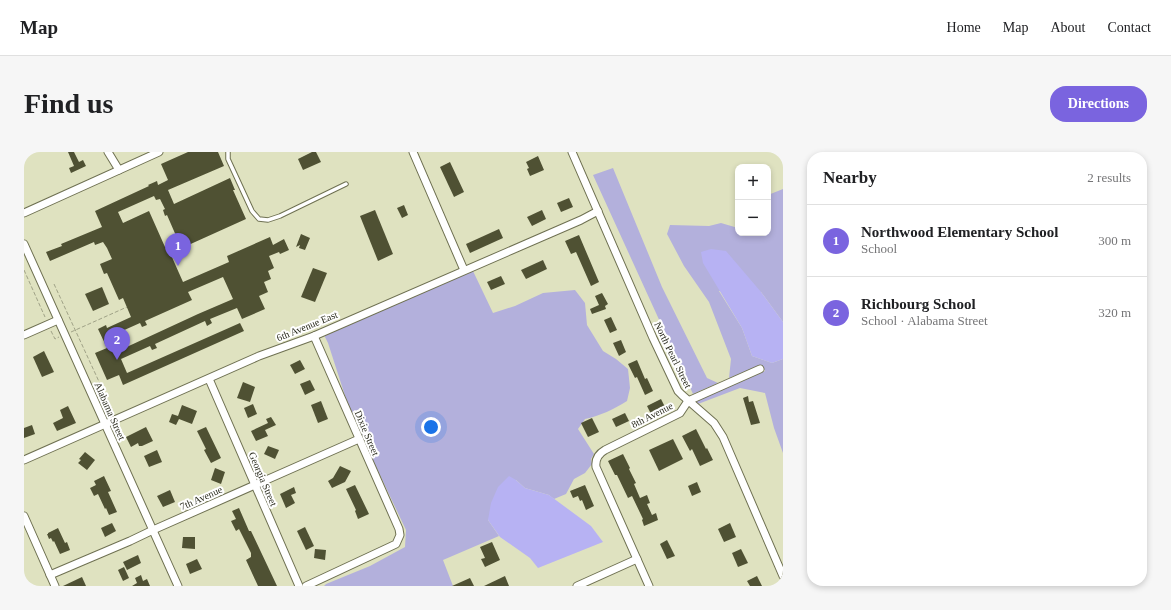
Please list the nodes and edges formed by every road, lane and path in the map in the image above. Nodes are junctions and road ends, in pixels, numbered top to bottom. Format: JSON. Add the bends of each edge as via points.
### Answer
{"nodes":[{"id":1,"x":108,"y":152,"type":"edge"},
{"id":2,"x":159,"y":152,"type":"edge"},
{"id":3,"x":228,"y":152,"type":"edge"},
{"id":4,"x":413,"y":152,"type":"edge"},
{"id":5,"x":572,"y":152,"type":"edge"},
{"id":6,"x":119,"y":170,"type":"junction"},
{"id":7,"x":346,"y":184,"type":"dead end"},
{"id":8,"x":598,"y":211,"type":"junction"},
{"id":9,"x":24,"y":213,"type":"edge"},
{"id":10,"x":24,"y":244,"type":"edge"},
{"id":11,"x":24,"y":270,"type":"edge"},
{"id":12,"x":464,"y":270,"type":"junction"},
{"id":13,"x":54,"y":284,"type":"dead end"},
{"id":14,"x":127,"y":307,"type":"dead end"},
{"id":15,"x":58,"y":320,"type":"junction"},
{"id":16,"x":48,"y":324,"type":"junction"},
{"id":17,"x":75,"y":330,"type":"junction"},
{"id":18,"x":24,"y":335,"type":"edge"},
{"id":19,"x":65,"y":335,"type":"junction"},
{"id":20,"x":314,"y":336,"type":"junction"},
{"id":21,"x":760,"y":370,"type":"dead end"},
{"id":22,"x":209,"y":379,"type":"junction"},
{"id":23,"x":688,"y":401,"type":"junction"},
{"id":24,"x":116,"y":420,"type":"junction"},
{"id":25,"x":105,"y":425,"type":"junction"},
{"id":26,"x":359,"y":439,"type":"junction"},
{"id":27,"x":24,"y":460,"type":"edge"},
{"id":28,"x":255,"y":486,"type":"junction"},
{"id":29,"x":24,"y":516,"type":"edge"},
{"id":30,"x":153,"y":530,"type":"junction"},
{"id":31,"x":637,"y":559,"type":"junction"},
{"id":32,"x":50,"y":575,"type":"junction"},
{"id":33,"x":783,"y":576,"type":"edge"},
{"id":34,"x":55,"y":586,"type":"edge"},
{"id":35,"x":178,"y":586,"type":"edge"},
{"id":36,"x":299,"y":586,"type":"edge"},
{"id":37,"x":306,"y":586,"type":"edge"},
{"id":38,"x":577,"y":586,"type":"edge"},
{"id":39,"x":649,"y":586,"type":"edge"}],
"edges":[{"from":1,"to":6,"type":"street"},
{"from":2,"to":6,"type":"street"},
{"from":3,"to":7,"type":"lane","via":[[228,158],[252,211],[259,219],[268,220],[280,216]]},
{"from":4,"to":12,"type":"street"},
{"from":5,"to":8,"type":"street","name":"North Pearl Street"},
{"from":6,"to":9,"type":"street"},
{"from":8,"to":12,"type":"street","name":"6th Avenue East"},
{"from":8,"to":23,"type":"street","name":"North Pearl Street","via":[[671,377],[678,391]]},
{"from":10,"to":15,"type":"street","name":"Alabama Street"},
{"from":11,"to":16,"type":"path"},
{"from":12,"to":20,"type":"street","name":"6th Avenue East"},
{"from":13,"to":17,"type":"path"},
{"from":14,"to":17,"type":"path"},
{"from":15,"to":16,"type":"street"},
{"from":15,"to":19,"type":"street","name":"Alabama Street"},
{"from":16,"to":18,"type":"street"},
{"from":16,"to":19,"type":"path","via":[[55,339]]},
{"from":17,"to":19,"type":"path"},
{"from":17,"to":24,"type":"path"},
{"from":19,"to":25,"type":"street","name":"Alabama Street"},
{"from":20,"to":22,"type":"street","name":"6th Avenue East","via":[[276,349]]},
{"from":20,"to":26,"type":"street","name":"Dixie Street"},
{"from":21,"to":23,"type":"street","name":"8th Avenue"},
{"from":22,"to":24,"type":"street","name":"6th Avenue East"},
{"from":22,"to":28,"type":"street","name":"Georgia Street"},
{"from":23,"to":31,"type":"street","name":"8th Avenue","via":[[680,413],[600,452],[595,462]]},
{"from":23,"to":33,"type":"street","name":"North Pearl Street","via":[[714,423],[723,437]]},
{"from":24,"to":25,"type":"street","name":"6th Avenue East"},
{"from":25,"to":27,"type":"street","name":"6th Avenue East"},
{"from":25,"to":30,"type":"street","name":"Alabama Street"},
{"from":26,"to":28,"type":"street","name":"7th Avenue"},
{"from":26,"to":37,"type":"street","name":"Dixie Street","via":[[400,535],[396,544],[385,550]]},
{"from":28,"to":30,"type":"street","name":"7th Avenue"},
{"from":28,"to":36,"type":"street","name":"Georgia Street"},
{"from":29,"to":32,"type":"street"},
{"from":30,"to":32,"type":"street","name":"7th Avenue"},
{"from":30,"to":35,"type":"street","name":"Alabama Street"},
{"from":31,"to":38,"type":"street"},
{"from":31,"to":39,"type":"street"},
{"from":32,"to":34,"type":"street"}]}
